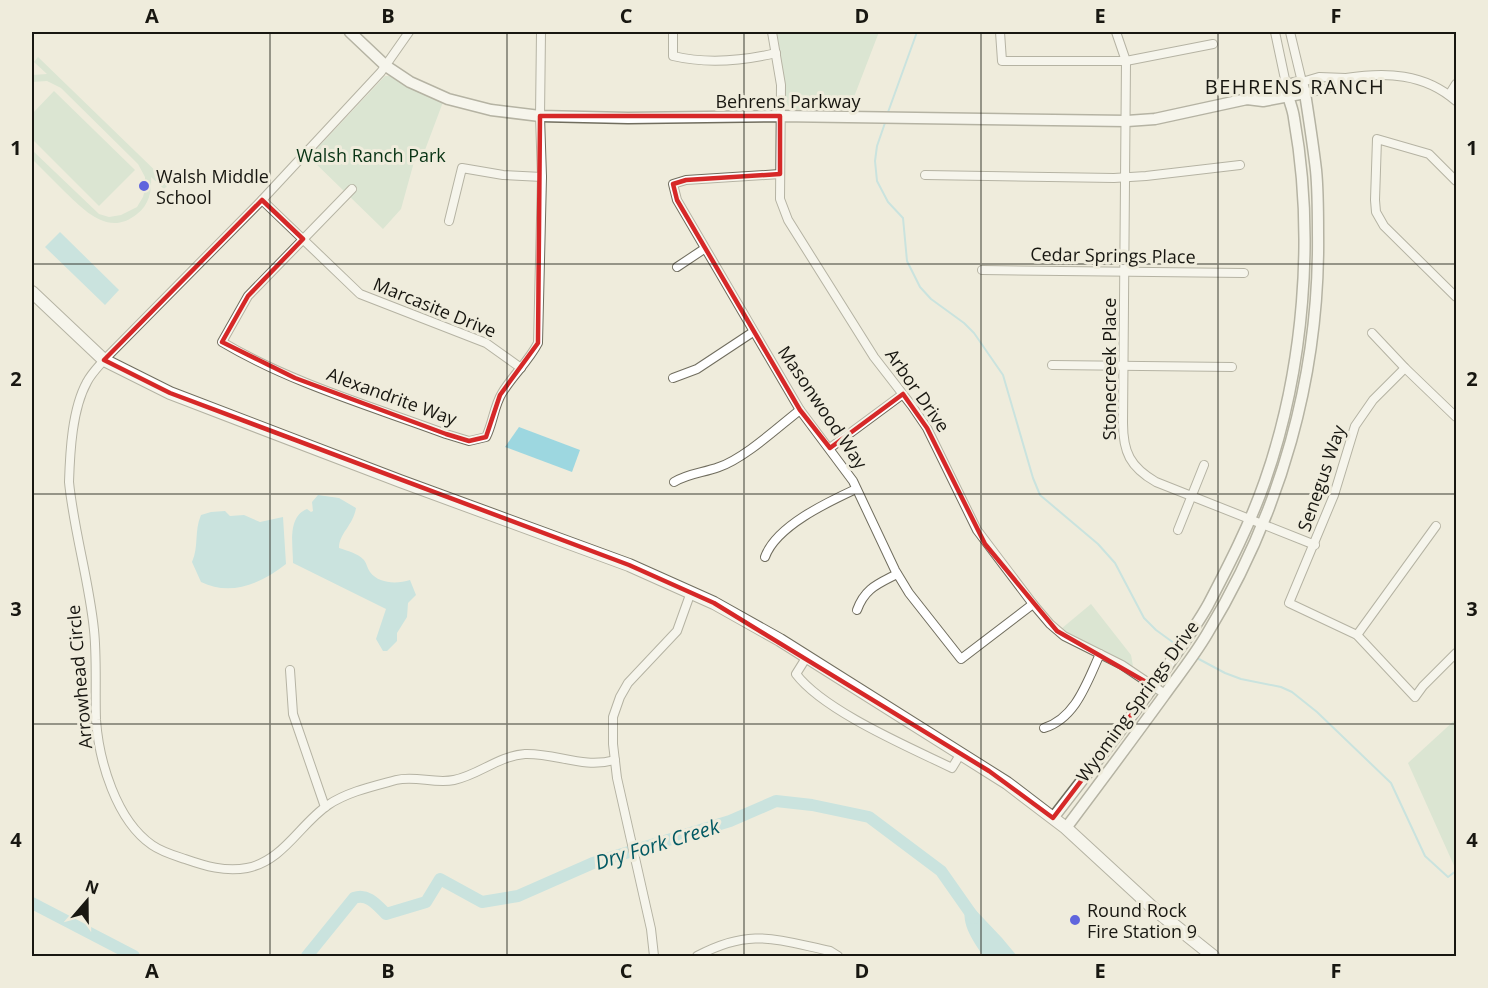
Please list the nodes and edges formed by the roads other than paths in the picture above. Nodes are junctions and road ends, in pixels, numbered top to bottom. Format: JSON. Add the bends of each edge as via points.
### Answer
{"nodes":[{"id":1,"x":350,"y":32,"type":"edge"},
{"id":2,"x":409,"y":32,"type":"edge"},
{"id":3,"x":541,"y":32,"type":"edge"},
{"id":4,"x":673,"y":32,"type":"edge"},
{"id":5,"x":772,"y":32,"type":"edge"},
{"id":6,"x":1000,"y":32,"type":"edge"},
{"id":7,"x":1116,"y":32,"type":"edge"},
{"id":8,"x":1275,"y":32,"type":"edge"},
{"id":9,"x":1290,"y":32,"type":"edge"},
{"id":10,"x":1213,"y":44,"type":"dead end"},
{"id":11,"x":776,"y":53,"type":"junction"},
{"id":12,"x":1126,"y":61,"type":"junction"},
{"id":13,"x":386,"y":66,"type":"junction"},
{"id":14,"x":1346,"y":78,"type":"junction"},
{"id":15,"x":1302,"y":82,"type":"junction"},
{"id":16,"x":1286,"y":84,"type":"junction"},
{"id":17,"x":1456,"y":84,"type":"edge"},
{"id":18,"x":1305,"y":93,"type":"junction"},
{"id":19,"x":1288,"y":97,"type":"junction"},
{"id":20,"x":1453,"y":98,"type":"edge"},
{"id":21,"x":1247,"y":99,"type":"junction"},
{"id":22,"x":540,"y":116,"type":"junction"},
{"id":23,"x":780,"y":116,"type":"junction"},
{"id":24,"x":1127,"y":121,"type":"junction"},
{"id":25,"x":1240,"y":165,"type":"dead end"},
{"id":26,"x":780,"y":174,"type":"junction"},
{"id":27,"x":925,"y":175,"type":"dead end"},
{"id":28,"x":542,"y":177,"type":"junction"},
{"id":29,"x":1126,"y":177,"type":"junction"},
{"id":30,"x":1456,"y":181,"type":"edge"},
{"id":31,"x":352,"y":189,"type":"dead end"},
{"id":32,"x":262,"y":200,"type":"junction"},
{"id":33,"x":449,"y":221,"type":"dead end"},
{"id":34,"x":303,"y":239,"type":"junction"},
{"id":35,"x":704,"y":249,"type":"junction"},
{"id":36,"x":677,"y":267,"type":"dead end"},
{"id":37,"x":982,"y":270,"type":"dead end"},
{"id":38,"x":1125,"y":272,"type":"junction"},
{"id":39,"x":1244,"y":273,"type":"dead end"},
{"id":40,"x":32,"y":291,"type":"edge"},
{"id":41,"x":1456,"y":297,"type":"edge"},
{"id":42,"x":753,"y":332,"type":"junction"},
{"id":43,"x":1372,"y":333,"type":"dead end"},
{"id":44,"x":104,"y":360,"type":"junction"},
{"id":45,"x":1052,"y":365,"type":"dead end"},
{"id":46,"x":1124,"y":366,"type":"junction"},
{"id":47,"x":1232,"y":367,"type":"dead end"},
{"id":48,"x":521,"y":368,"type":"junction"},
{"id":49,"x":1405,"y":368,"type":"junction"},
{"id":50,"x":673,"y":378,"type":"dead end"},
{"id":51,"x":903,"y":394,"type":"junction"},
{"id":52,"x":800,"y":410,"type":"junction"},
{"id":53,"x":1456,"y":417,"type":"edge"},
{"id":54,"x":830,"y":448,"type":"junction"},
{"id":55,"x":1204,"y":465,"type":"dead end"},
{"id":56,"x":674,"y":482,"type":"dead end"},
{"id":57,"x":856,"y":489,"type":"junction"},
{"id":58,"x":1192,"y":496,"type":"junction"},
{"id":59,"x":1250,"y":520,"type":"junction"},
{"id":60,"x":1262,"y":526,"type":"junction"},
{"id":61,"x":1436,"y":526,"type":"dead end"},
{"id":62,"x":1178,"y":530,"type":"dead end"},
{"id":63,"x":1315,"y":545,"type":"junction"},
{"id":64,"x":765,"y":557,"type":"dead end"},
{"id":65,"x":897,"y":574,"type":"junction"},
{"id":66,"x":691,"y":592,"type":"junction"},
{"id":67,"x":1033,"y":604,"type":"junction"},
{"id":68,"x":857,"y":610,"type":"dead end"},
{"id":69,"x":1357,"y":635,"type":"junction"},
{"id":70,"x":1456,"y":653,"type":"edge"},
{"id":71,"x":1100,"y":654,"type":"junction"},
{"id":72,"x":806,"y":658,"type":"junction"},
{"id":73,"x":290,"y":669,"type":"dead end"},
{"id":74,"x":1153,"y":686,"type":"junction"},
{"id":75,"x":1165,"y":694,"type":"junction"},
{"id":76,"x":1044,"y":728,"type":"dead end"},
{"id":77,"x":961,"y":753,"type":"junction"},
{"id":78,"x":615,"y":760,"type":"junction"},
{"id":79,"x":325,"y":807,"type":"junction"},
{"id":80,"x":1053,"y":818,"type":"junction"},
{"id":81,"x":1066,"y":828,"type":"junction"},
{"id":82,"x":654,"y":957,"type":"edge"},
{"id":83,"x":697,"y":957,"type":"edge"},
{"id":84,"x":838,"y":957,"type":"edge"},
{"id":85,"x":1213,"y":957,"type":"edge"}],
"edges":[{"from":1,"to":13,"type":"street","name":"Behrens Parkway"},
{"from":2,"to":13,"type":"street","name":"Arrowhead Circle"},
{"from":3,"to":22,"type":"street","name":"Alexandrite Way"},
{"from":4,"to":11,"type":"street","via":[[673,56],[694,61],[746,60]]},
{"from":5,"to":11,"type":"street","name":"Arbor Drive"},
{"from":6,"to":12,"type":"street","via":[[1002,61]]},
{"from":7,"to":12,"type":"street","name":"Stonecreek Place"},
{"from":8,"to":16,"type":"street","name":"Wyoming Springs Drive"},
{"from":9,"to":15,"type":"street","name":"Wyoming Springs Drive"},
{"from":10,"to":12,"type":"street"},
{"from":11,"to":23,"type":"street","name":"Arbor Drive"},
{"from":12,"to":24,"type":"street","name":"Stonecreek Place"},
{"from":13,"to":22,"type":"street","name":"Behrens Parkway","via":[[448,99],[491,110]]},
{"from":13,"to":32,"type":"street","name":"Arrowhead Circle"},
{"from":14,"to":15,"type":"street","name":"Behrens Parkway","via":[[1319,77]]},
{"from":14,"to":18,"type":"street","name":"Behrens Parkway","via":[[1327,89]]},
{"from":14,"to":20,"type":"street","name":"Behrens Parkway","via":[[1401,75],[1417,78]]},
{"from":15,"to":16,"type":"street","name":"Behrens Parkway"},
{"from":15,"to":18,"type":"street","name":"Wyoming Springs Drive"},
{"from":16,"to":19,"type":"street","name":"Wyoming Springs Drive"},
{"from":16,"to":21,"type":"street","name":"Behrens Parkway"},
{"from":17,"to":20,"type":"street"},
{"from":18,"to":19,"type":"street","name":"Behrens Parkway"},
{"from":18,"to":60,"type":"street","name":"Wyoming Springs Drive","via":[[1316,172],[1315,312],[1290,450]]},
{"from":19,"to":21,"type":"street","name":"Behrens Parkway"},
{"from":19,"to":59,"type":"street","name":"Wyoming Springs Drive","via":[[1300,159],[1304,271],[1290,388],[1265,481]]},
{"from":21,"to":24,"type":"street","name":"Behrens Parkway","via":[[1155,119]]},
{"from":22,"to":23,"type":"street","name":"Behrens Parkway"},
{"from":22,"to":28,"type":"street","name":"Alexandrite Way"},
{"from":23,"to":24,"type":"street","name":"Behrens Parkway"},
{"from":23,"to":26,"type":"street","name":"Arbor Drive"},
{"from":24,"to":29,"type":"street","name":"Stonecreek Place"},
{"from":25,"to":29,"type":"street"},
{"from":26,"to":35,"type":"street","name":"Masonwood Way","via":[[673,184],[677,200]]},
{"from":26,"to":51,"type":"street","name":"Arbor Drive","via":[[780,199],[788,220],[874,357]]},
{"from":27,"to":29,"type":"street"},
{"from":28,"to":33,"type":"street","via":[[462,168]]},
{"from":28,"to":48,"type":"street","name":"Alexandrite Way","via":[[538,343]]},
{"from":29,"to":38,"type":"street","name":"Stonecreek Place"},
{"from":30,"to":41,"type":"street","via":[[1429,154],[1377,139],[1376,212],[1384,226]]},
{"from":31,"to":34,"type":"street","name":"Alexandrite Way"},
{"from":32,"to":34,"type":"street","name":"Marcasite Drive"},
{"from":32,"to":44,"type":"street","name":"Arrowhead Circle"},
{"from":34,"to":48,"type":"street","name":"Marcasite Drive","via":[[360,294],[486,343]]},
{"from":34,"to":48,"type":"street","name":"Alexandrite Way","via":[[248,296],[222,342],[295,378],[469,441],[486,437],[500,396]]},
{"from":35,"to":36,"type":"street"},
{"from":35,"to":42,"type":"street","name":"Masonwood Way"},
{"from":37,"to":38,"type":"street","name":"Cedar Springs Place"},
{"from":38,"to":39,"type":"street","name":"Cedar Springs Place"},
{"from":38,"to":46,"type":"street","name":"Stonecreek Place"},
{"from":40,"to":44,"type":"main road"},
{"from":42,"to":50,"type":"street","via":[[697,369]]},
{"from":42,"to":52,"type":"street","name":"Masonwood Way"},
{"from":43,"to":49,"type":"street"},
{"from":44,"to":66,"type":"main road","via":[[181,397],[629,565]]},
{"from":44,"to":79,"type":"street","name":"Arrowhead Circle","via":[[88,380],[78,407],[69,482],[94,632],[98,738],[118,804],[142,836],[160,850],[206,866],[228,869],[248,868],[267,860]]},
{"from":45,"to":46,"type":"street"},
{"from":46,"to":47,"type":"street"},
{"from":46,"to":58,"type":"street","name":"Stonecreek Place","via":[[1123,438],[1127,454],[1144,475]]},
{"from":49,"to":53,"type":"street"},
{"from":49,"to":63,"type":"street","name":"Senegus Way","via":[[1355,426]]},
{"from":51,"to":54,"type":"street"},
{"from":51,"to":67,"type":"street","name":"Arbor Drive","via":[[937,447],[977,530]]},
{"from":52,"to":54,"type":"street","name":"Masonwood Way"},
{"from":52,"to":56,"type":"street","via":[[733,460]]},
{"from":54,"to":57,"type":"street","name":"Masonwood Way"},
{"from":55,"to":58,"type":"street"},
{"from":57,"to":64,"type":"street","via":[[823,504],[782,533]]},
{"from":57,"to":65,"type":"street","name":"Masonwood Way"},
{"from":58,"to":59,"type":"street","name":"Stonecreek Place"},
{"from":58,"to":62,"type":"street"},
{"from":59,"to":60,"type":"street","name":"Stonecreek Place"},
{"from":59,"to":74,"type":"street","name":"Wyoming Springs Drive","via":[[1207,606]]},
{"from":60,"to":63,"type":"street","name":"Stonecreek Place"},
{"from":60,"to":75,"type":"street","name":"Wyoming Springs Drive","via":[[1207,634]]},
{"from":61,"to":69,"type":"street"},
{"from":63,"to":69,"type":"street","name":"Senegus Way","via":[[1289,603]]},
{"from":65,"to":67,"type":"street","name":"Masonwood Way","via":[[961,659]]},
{"from":65,"to":68,"type":"street","via":[[864,594]]},
{"from":66,"to":72,"type":"main road"},
{"from":66,"to":78,"type":"street","via":[[677,631],[634,675],[620,697],[613,717]]},
{"from":67,"to":71,"type":"street","name":"Arbor Drive","via":[[1057,631]]},
{"from":69,"to":70,"type":"street","via":[[1415,697]]},
{"from":71,"to":74,"type":"street","name":"Arbor Drive"},
{"from":71,"to":76,"type":"street","via":[[1075,704],[1056,724]]},
{"from":72,"to":77,"type":"main road"},
{"from":72,"to":77,"type":"street","via":[[796,674],[802,683],[836,707],[952,768]]},
{"from":73,"to":79,"type":"street","via":[[293,714]]},
{"from":74,"to":75,"type":"street","name":"Arbor Drive"},
{"from":74,"to":80,"type":"street","name":"Wyoming Springs Drive"},
{"from":75,"to":81,"type":"street","name":"Wyoming Springs Drive"},
{"from":77,"to":80,"type":"main road"},
{"from":78,"to":79,"type":"street","name":"Arrowhead Circle","via":[[588,764],[523,754],[457,780],[396,780],[350,794]]},
{"from":78,"to":82,"type":"street"},
{"from":80,"to":81,"type":"main road"},
{"from":81,"to":85,"type":"main road"},
{"from":83,"to":84,"type":"street","via":[[726,943],[760,937],[830,951]]}]}
